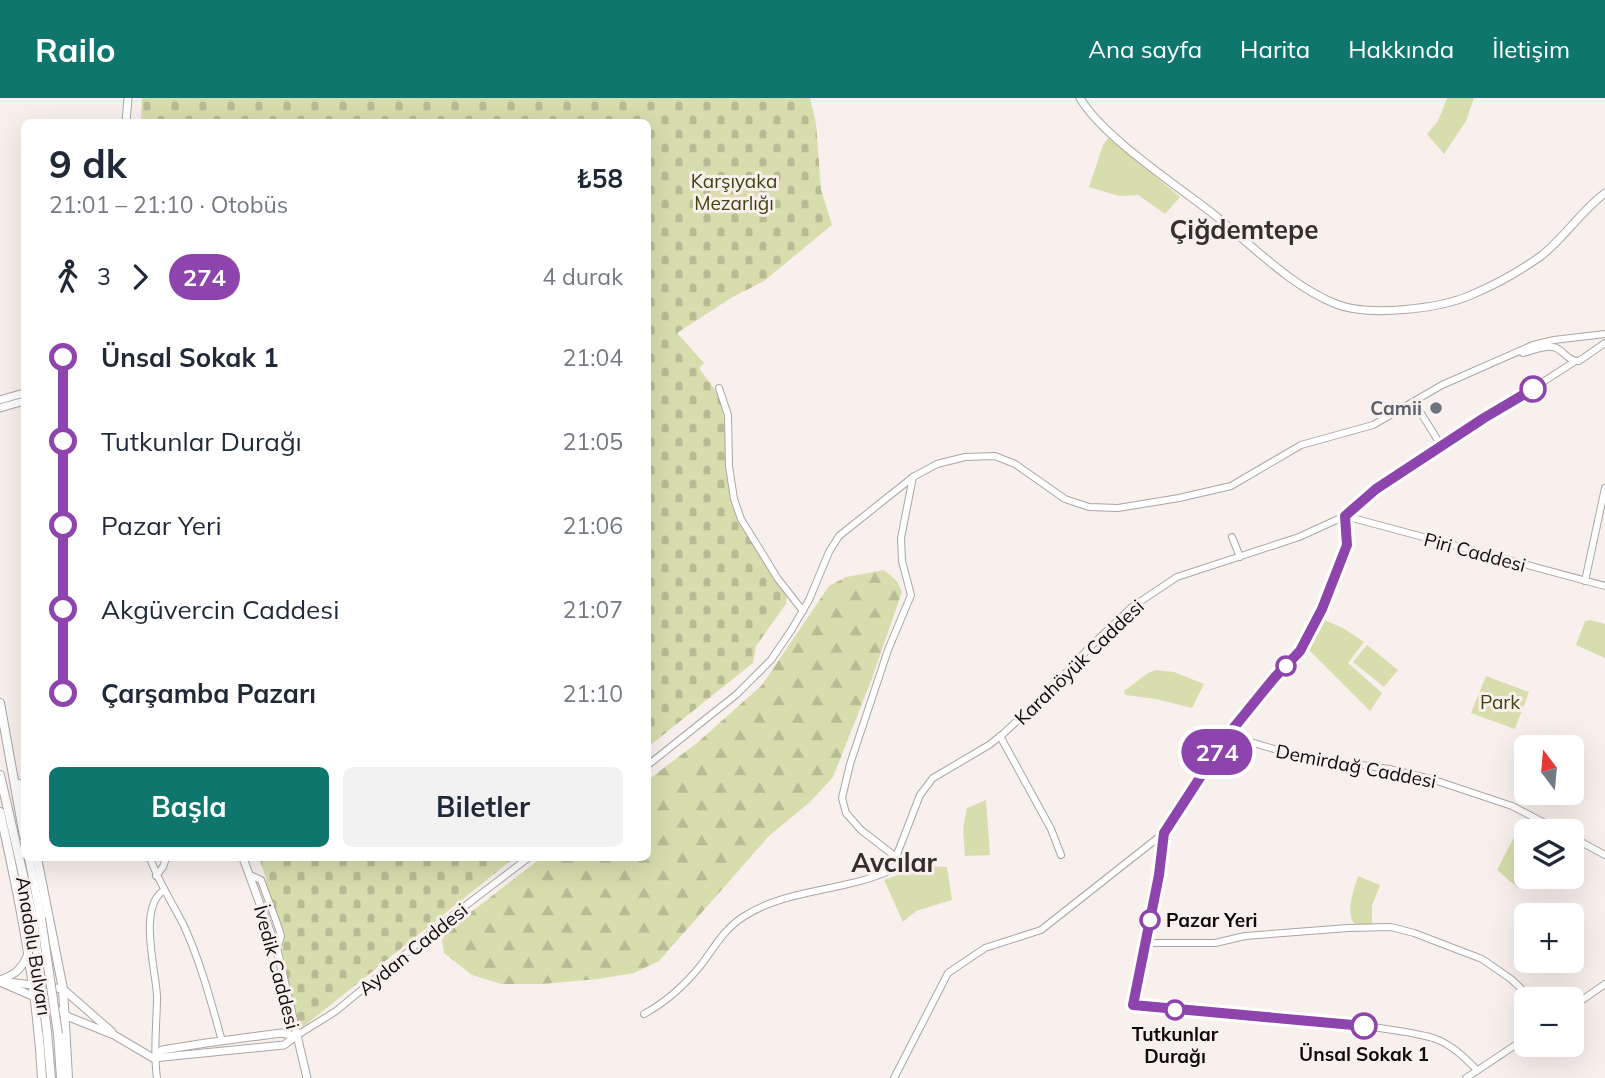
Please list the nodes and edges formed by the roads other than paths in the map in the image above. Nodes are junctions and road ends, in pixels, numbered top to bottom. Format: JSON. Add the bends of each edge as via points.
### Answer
{"nodes":[{"id":1,"x":128,"y":98,"type":"edge"},
{"id":2,"x":1080,"y":98,"type":"edge"},
{"id":3,"x":126,"y":119,"type":"edge"},
{"id":4,"x":1605,"y":192,"type":"edge"},
{"id":5,"x":1605,"y":334,"type":"edge"},
{"id":6,"x":1575,"y":338,"type":"junction"},
{"id":7,"x":1605,"y":343,"type":"edge"},
{"id":8,"x":1587,"y":348,"type":"junction"},
{"id":9,"x":1565,"y":355,"type":"junction"},
{"id":10,"x":1501,"y":359,"type":"junction"},
{"id":11,"x":1574,"y":362,"type":"junction"},
{"id":12,"x":719,"y":388,"type":"dead end"},
{"id":13,"x":21,"y":398,"type":"edge"},
{"id":14,"x":21,"y":399,"type":"edge"},
{"id":15,"x":0,"y":400,"type":"edge"},
{"id":16,"x":1414,"y":402,"type":"junction"},
{"id":17,"x":0,"y":408,"type":"edge"},
{"id":18,"x":1442,"y":447,"type":"junction"},
{"id":19,"x":912,"y":477,"type":"junction"},
{"id":20,"x":1605,"y":488,"type":"edge"},
{"id":21,"x":1345,"y":516,"type":"junction"},
{"id":22,"x":1232,"y":537,"type":"dead end"},
{"id":23,"x":1240,"y":557,"type":"junction"},
{"id":24,"x":1585,"y":581,"type":"junction"},
{"id":25,"x":1605,"y":586,"type":"edge"},
{"id":26,"x":803,"y":611,"type":"junction"},
{"id":27,"x":0,"y":703,"type":"edge"},
{"id":28,"x":1000,"y":736,"type":"junction"},
{"id":29,"x":1227,"y":736,"type":"junction"},
{"id":30,"x":9,"y":755,"type":"junction"},
{"id":31,"x":651,"y":763,"type":"edge"},
{"id":32,"x":0,"y":775,"type":"edge"},
{"id":33,"x":21,"y":795,"type":"edge"},
{"id":34,"x":0,"y":812,"type":"edge"},
{"id":35,"x":1536,"y":819,"type":"edge"},
{"id":36,"x":21,"y":820,"type":"edge"},
{"id":37,"x":1164,"y":833,"type":"junction"},
{"id":38,"x":1584,"y":844,"type":"edge"},
{"id":39,"x":1061,"y":855,"type":"dead end"},
{"id":40,"x":1605,"y":855,"type":"edge"},
{"id":41,"x":21,"y":856,"type":"edge"},
{"id":42,"x":896,"y":857,"type":"junction"},
{"id":43,"x":22,"y":861,"type":"edge"},
{"id":44,"x":29,"y":861,"type":"edge"},
{"id":45,"x":38,"y":861,"type":"edge"},
{"id":46,"x":151,"y":861,"type":"edge"},
{"id":47,"x":165,"y":861,"type":"edge"},
{"id":48,"x":244,"y":861,"type":"edge"},
{"id":49,"x":524,"y":861,"type":"edge"},
{"id":50,"x":156,"y":876,"type":"junction"},
{"id":51,"x":163,"y":891,"type":"junction"},
{"id":52,"x":37,"y":918,"type":"junction"},
{"id":53,"x":1147,"y":943,"type":"junction"},
{"id":54,"x":28,"y":954,"type":"junction"},
{"id":55,"x":0,"y":981,"type":"edge"},
{"id":56,"x":33,"y":984,"type":"junction"},
{"id":57,"x":1605,"y":984,"type":"edge"},
{"id":58,"x":1519,"y":987,"type":"edge"},
{"id":59,"x":63,"y":989,"type":"junction"},
{"id":60,"x":36,"y":998,"type":"junction"},
{"id":61,"x":1584,"y":999,"type":"edge"},
{"id":62,"x":64,"y":1013,"type":"junction"},
{"id":63,"x":644,"y":1014,"type":"dead end"},
{"id":64,"x":114,"y":1035,"type":"junction"},
{"id":65,"x":296,"y":1036,"type":"junction"},
{"id":66,"x":222,"y":1041,"type":"junction"},
{"id":67,"x":1514,"y":1045,"type":"edge"},
{"id":68,"x":224,"y":1050,"type":"junction"},
{"id":69,"x":153,"y":1058,"type":"junction"},
{"id":70,"x":1476,"y":1069,"type":"junction"},
{"id":71,"x":42,"y":1078,"type":"edge"},
{"id":72,"x":51,"y":1078,"type":"edge"},
{"id":73,"x":61,"y":1078,"type":"edge"},
{"id":74,"x":68,"y":1078,"type":"edge"},
{"id":75,"x":157,"y":1078,"type":"edge"},
{"id":76,"x":307,"y":1078,"type":"edge"},
{"id":77,"x":894,"y":1078,"type":"edge"},
{"id":78,"x":1466,"y":1078,"type":"edge"}],
"edges":[{"from":1,"to":3,"type":"main road"},
{"from":2,"to":4,"type":"main road","via":[[1104,127],[1273,264],[1317,295],[1352,308],[1409,308],[1469,296],[1538,257]]},
{"from":5,"to":6,"type":"street"},
{"from":6,"to":8,"type":"street"},
{"from":6,"to":9,"type":"street","via":[[1566,343]]},
{"from":6,"to":10,"type":"street","via":[[1543,342]]},
{"from":7,"to":8,"type":"street"},
{"from":8,"to":11,"type":"street","via":[[1582,360]]},
{"from":9,"to":10,"type":"street","via":[[1547,347]]},
{"from":9,"to":11,"type":"street"},
{"from":10,"to":16,"type":"street"},
{"from":11,"to":18,"type":"street","name":"Karahöyük Caddesi"},
{"from":12,"to":26,"type":"street","via":[[728,415],[729,466],[741,519]]},
{"from":13,"to":15,"type":"main road"},
{"from":14,"to":17,"type":"main road"},
{"from":16,"to":18,"type":"street"},
{"from":16,"to":19,"type":"street","via":[[1373,425],[1301,445],[1231,486],[1118,508],[1072,503],[1015,464],[995,456],[943,461]]},
{"from":18,"to":21,"type":"street","name":"Karahöyük Caddesi","via":[[1376,489]]},
{"from":19,"to":26,"type":"street","via":[[839,536]]},
{"from":19,"to":42,"type":"street","via":[[901,538],[911,595],[888,650],[842,798],[846,813],[861,830]]},
{"from":20,"to":24,"type":"street"},
{"from":21,"to":23,"type":"street","name":"Karahöyük Caddesi"},
{"from":21,"to":24,"type":"street","name":"Piri Caddesi"},
{"from":21,"to":29,"type":"street","via":[[1347,545],[1300,651]]},
{"from":22,"to":23,"type":"street"},
{"from":23,"to":28,"type":"street","name":"Karahöyük Caddesi","via":[[1177,577],[1132,607]]},
{"from":24,"to":25,"type":"street","name":"Piri Caddesi"},
{"from":26,"to":31,"type":"street","via":[[760,671]]},
{"from":27,"to":30,"type":"main road"},
{"from":28,"to":39,"type":"street"},
{"from":28,"to":42,"type":"street","name":"Karahöyük Caddesi","via":[[933,778],[920,794]]},
{"from":29,"to":35,"type":"street","name":"Demirdağ Caddesi","via":[[1294,755],[1431,779]]},
{"from":29,"to":37,"type":"street"},
{"from":30,"to":33,"type":"main road"},
{"from":30,"to":36,"type":"main road"},
{"from":32,"to":41,"type":"main road","name":"Anadolu Bulvarı"},
{"from":34,"to":54,"type":"main road"},
{"from":37,"to":53,"type":"street"},
{"from":37,"to":77,"type":"street","via":[[1041,930],[985,948],[948,973]]},
{"from":38,"to":40,"type":"street"},
{"from":42,"to":63,"type":"street","name":"Karahöyük Caddesi","via":[[896,864],[884,873],[766,904],[742,918],[728,928],[681,987]]},
{"from":43,"to":52,"type":"main road","name":"Anadolu Bulvarı"},
{"from":44,"to":52,"type":"main road","name":"Anadolu Bulvarı"},
{"from":45,"to":59,"type":"main road"},
{"from":46,"to":50,"type":"street"},
{"from":47,"to":50,"type":"street"},
{"from":48,"to":65,"type":"main road","name":"İvedik Caddesi","via":[[277,950]]},
{"from":49,"to":65,"type":"street","name":"Aydan Caddesi","via":[[337,1011]]},
{"from":50,"to":51,"type":"street"},
{"from":51,"to":66,"type":"street","via":[[199,962]]},
{"from":51,"to":69,"type":"street","via":[[153,907],[149,939],[157,997]]},
{"from":52,"to":72,"type":"main road","name":"Anadolu Bulvarı","bridge":true},
{"from":52,"to":73,"type":"main road","name":"Anadolu Bulvarı","bridge":true,"via":[[58,1034]]},
{"from":53,"to":58,"type":"street","via":[[1215,943],[1257,935],[1391,927],[1482,959]]},
{"from":53,"to":70,"type":"street","via":[[1133,1005],[1391,1030],[1447,1044]]},
{"from":54,"to":55,"type":"main road","via":[[22,969]]},
{"from":54,"to":56,"type":"main road"},
{"from":55,"to":56,"type":"main road"},
{"from":55,"to":60,"type":"main road"},
{"from":56,"to":59,"type":"main road"},
{"from":56,"to":60,"type":"main road"},
{"from":57,"to":61,"type":"street"},
{"from":59,"to":62,"type":"main road"},
{"from":59,"to":64,"type":"main road"},
{"from":60,"to":62,"type":"main road"},
{"from":60,"to":71,"type":"main road"},
{"from":62,"to":64,"type":"main road"},
{"from":62,"to":74,"type":"main road"},
{"from":64,"to":69,"type":"main road"},
{"from":65,"to":66,"type":"main road","via":[[281,1033]]},
{"from":65,"to":68,"type":"main road","via":[[284,1045]]},
{"from":65,"to":76,"type":"main road","name":"İvedik Caddesi"},
{"from":66,"to":68,"type":"main road"},
{"from":66,"to":69,"type":"main road","via":[[162,1050]]},
{"from":67,"to":70,"type":"street"},
{"from":68,"to":69,"type":"main road"},
{"from":69,"to":75,"type":"street"},
{"from":70,"to":78,"type":"street"}]}
